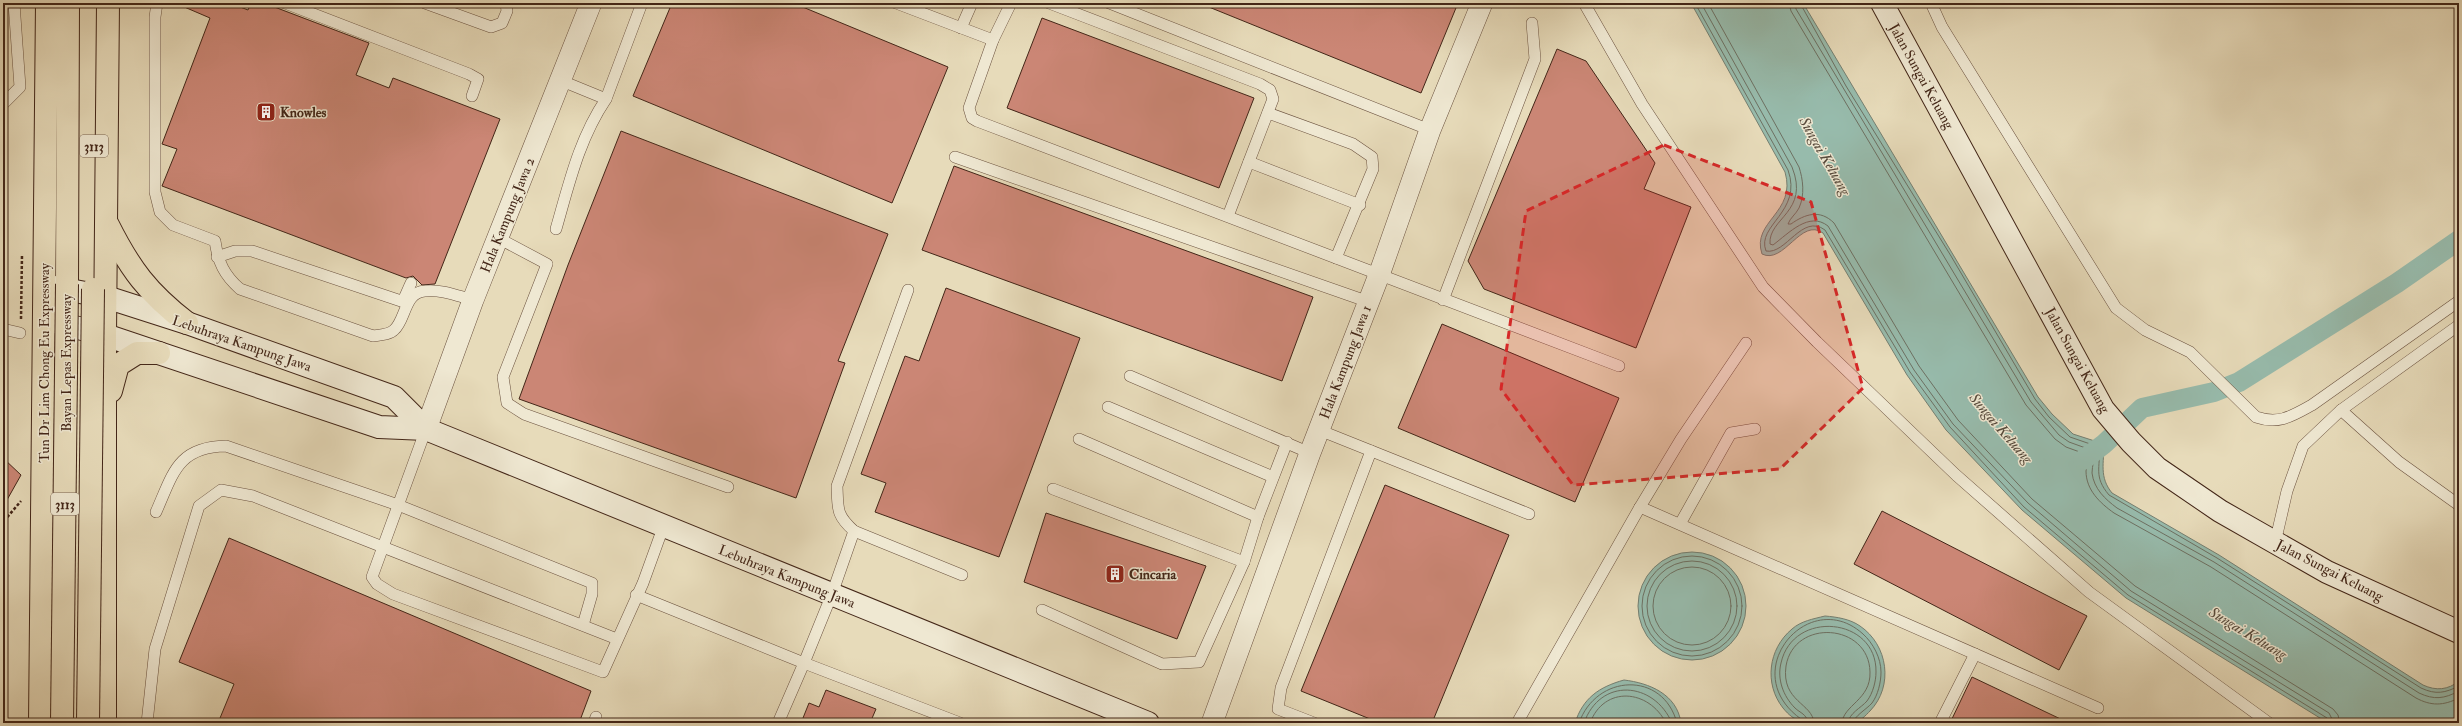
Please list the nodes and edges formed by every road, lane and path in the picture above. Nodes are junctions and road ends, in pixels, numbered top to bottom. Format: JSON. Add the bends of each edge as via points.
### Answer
{"nodes":[{"id":1,"x":14,"y":3,"type":"edge"},
{"id":2,"x":47,"y":3,"type":"edge"},
{"id":3,"x":68,"y":3,"type":"edge"},
{"id":4,"x":93,"y":3,"type":"edge"},
{"id":5,"x":108,"y":3,"type":"edge"},
{"id":6,"x":157,"y":3,"type":"edge"},
{"id":7,"x":285,"y":3,"type":"edge"},
{"id":8,"x":426,"y":3,"type":"edge"},
{"id":9,"x":506,"y":3,"type":"edge"},
{"id":10,"x":591,"y":3,"type":"edge"},
{"id":11,"x":642,"y":3,"type":"edge"},
{"id":12,"x":896,"y":3,"type":"edge"},
{"id":13,"x":972,"y":3,"type":"edge"},
{"id":14,"x":1011,"y":3,"type":"edge"},
{"id":15,"x":1049,"y":3,"type":"edge"},
{"id":16,"x":1109,"y":3,"type":"edge"},
{"id":17,"x":1482,"y":3,"type":"edge"},
{"id":18,"x":1584,"y":3,"type":"edge"},
{"id":19,"x":1882,"y":3,"type":"edge"},
{"id":20,"x":1931,"y":3,"type":"edge"},
{"id":21,"x":1532,"y":23,"type":"dead end"},
{"id":22,"x":961,"y":28,"type":"junction"},
{"id":23,"x":993,"y":40,"type":"junction"},
{"id":24,"x":562,"y":80,"type":"junction"},
{"id":25,"x":472,"y":96,"type":"dead end"},
{"id":26,"x":606,"y":99,"type":"junction"},
{"id":27,"x":3,"y":104,"type":"edge"},
{"id":28,"x":1268,"y":113,"type":"junction"},
{"id":29,"x":1430,"y":130,"type":"junction"},
{"id":30,"x":955,"y":157,"type":"dead end"},
{"id":31,"x":1248,"y":162,"type":"junction"},
{"id":32,"x":1360,"y":205,"type":"junction"},
{"id":33,"x":1228,"y":216,"type":"junction"},
{"id":34,"x":106,"y":221,"type":"junction"},
{"id":35,"x":556,"y":229,"type":"dead end"},
{"id":36,"x":498,"y":238,"type":"junction"},
{"id":37,"x":217,"y":257,"type":"junction"},
{"id":38,"x":1336,"y":258,"type":"junction"},
{"id":39,"x":1379,"y":275,"type":"junction"},
{"id":40,"x":411,"y":283,"type":"dead end"},
{"id":41,"x":44,"y":285,"type":"junction"},
{"id":42,"x":908,"y":290,"type":"dead end"},
{"id":43,"x":106,"y":297,"type":"junction"},
{"id":44,"x":473,"y":300,"type":"junction"},
{"id":45,"x":1443,"y":300,"type":"junction"},
{"id":46,"x":2459,"y":301,"type":"edge"},
{"id":47,"x":405,"y":302,"type":"junction"},
{"id":48,"x":1369,"y":302,"type":"junction"},
{"id":49,"x":44,"y":319,"type":"junction"},
{"id":50,"x":187,"y":323,"type":"junction"},
{"id":51,"x":2459,"y":326,"type":"edge"},
{"id":52,"x":3,"y":329,"type":"edge"},
{"id":53,"x":20,"y":333,"type":"dead end"},
{"id":54,"x":105,"y":335,"type":"junction"},
{"id":55,"x":1746,"y":343,"type":"dead end"},
{"id":56,"x":159,"y":353,"type":"junction"},
{"id":57,"x":1619,"y":366,"type":"dead end"},
{"id":58,"x":1130,"y":376,"type":"dead end"},
{"id":59,"x":1108,"y":407,"type":"dead end"},
{"id":60,"x":2341,"y":410,"type":"junction"},
{"id":61,"x":106,"y":424,"type":"junction"},
{"id":62,"x":426,"y":428,"type":"junction"},
{"id":63,"x":1755,"y":429,"type":"dead end"},
{"id":64,"x":1319,"y":430,"type":"junction"},
{"id":65,"x":1079,"y":439,"type":"dead end"},
{"id":66,"x":1287,"y":442,"type":"junction"},
{"id":67,"x":1371,"y":451,"type":"junction"},
{"id":68,"x":1310,"y":453,"type":"junction"},
{"id":69,"x":1273,"y":477,"type":"junction"},
{"id":70,"x":728,"y":487,"type":"dead end"},
{"id":71,"x":1053,"y":489,"type":"dead end"},
{"id":72,"x":398,"y":504,"type":"junction"},
{"id":73,"x":1640,"y":506,"type":"junction"},
{"id":74,"x":2459,"y":506,"type":"edge"},
{"id":75,"x":156,"y":512,"type":"dead end"},
{"id":76,"x":1529,"y":514,"type":"dead end"},
{"id":77,"x":1258,"y":517,"type":"junction"},
{"id":78,"x":4,"y":521,"type":"edge"},
{"id":79,"x":1680,"y":524,"type":"junction"},
{"id":80,"x":664,"y":526,"type":"junction"},
{"id":81,"x":854,"y":531,"type":"junction"},
{"id":82,"x":2276,"y":543,"type":"junction"},
{"id":83,"x":382,"y":548,"type":"junction"},
{"id":84,"x":3,"y":551,"type":"edge"},
{"id":85,"x":1244,"y":562,"type":"junction"},
{"id":86,"x":962,"y":575,"type":"dead end"},
{"id":87,"x":832,"y":594,"type":"junction"},
{"id":88,"x":636,"y":595,"type":"junction"},
{"id":89,"x":1042,"y":610,"type":"dead end"},
{"id":90,"x":583,"y":625,"type":"junction"},
{"id":91,"x":2459,"y":632,"type":"edge"},
{"id":92,"x":617,"y":638,"type":"junction"},
{"id":93,"x":1975,"y":654,"type":"junction"},
{"id":94,"x":804,"y":663,"type":"junction"},
{"id":95,"x":2098,"y":708,"type":"dead end"},
{"id":96,"x":40,"y":723,"type":"edge"},
{"id":97,"x":62,"y":723,"type":"edge"},
{"id":98,"x":88,"y":723,"type":"edge"},
{"id":99,"x":105,"y":723,"type":"edge"},
{"id":100,"x":146,"y":723,"type":"edge"},
{"id":101,"x":778,"y":723,"type":"edge"},
{"id":102,"x":960,"y":723,"type":"edge"},
{"id":103,"x":1148,"y":723,"type":"edge"},
{"id":104,"x":1212,"y":723,"type":"edge"},
{"id":105,"x":1314,"y":723,"type":"edge"},
{"id":106,"x":1517,"y":723,"type":"edge"},
{"id":107,"x":1940,"y":723,"type":"edge"},
{"id":108,"x":2270,"y":723,"type":"edge"}],
"edges":[{"from":1,"to":27,"type":"lane","via":[[20,87]]},
{"from":2,"to":41,"type":"highway","name":"Tun Dr Lim Chong Eu Expressway","number":"3113"},
{"from":3,"to":97,"type":"highway","name":"Bayan Lepas Expressway","number":"3113","bridge":true},
{"from":4,"to":98,"type":"highway","name":"Bayan Lepas Expressway","number":"3113","bridge":true,"via":[[93,422]]},
{"from":5,"to":34,"type":"highway","number":"3113"},
{"from":6,"to":37,"type":"lane","via":[[154,192],[160,212],[173,225],[215,241]]},
{"from":7,"to":25,"type":"lane","via":[[469,74],[478,79]]},
{"from":8,"to":9,"type":"lane","via":[[491,27],[502,23],[507,11]]},
{"from":10,"to":24,"type":"street","name":"Hala Kampung Jawa 2"},
{"from":11,"to":26,"type":"lane"},
{"from":12,"to":22,"type":"lane"},
{"from":13,"to":22,"type":"lane"},
{"from":14,"to":23,"type":"lane"},
{"from":15,"to":28,"type":"lane","via":[[1260,84],[1270,90],[1273,99]]},
{"from":16,"to":29,"type":"lane"},
{"from":17,"to":29,"type":"street","name":"Hala Kampung Jawa 1"},
{"from":18,"to":108,"type":"lane","via":[[1642,104],[1763,287],[1956,475],[2089,592]]},
{"from":19,"to":82,"type":"street","name":"Jalan Sungai Keluang","via":[[2103,409],[2157,468],[2220,511]]},
{"from":20,"to":46,"type":"lane","via":[[1942,27],[2116,308],[2146,330],[2190,352],[2256,417],[2270,422],[2290,417],[2312,405]]},
{"from":21,"to":45,"type":"lane","via":[[1536,59]]},
{"from":22,"to":23,"type":"lane"},
{"from":23,"to":33,"type":"lane","via":[[969,108],[972,118]]},
{"from":24,"to":26,"type":"lane"},
{"from":24,"to":36,"type":"street","name":"Hala Kampung Jawa 2"},
{"from":26,"to":35,"type":"lane","via":[[575,160]]},
{"from":28,"to":31,"type":"lane"},
{"from":28,"to":32,"type":"lane","via":[[1353,144],[1372,157],[1373,169]]},
{"from":29,"to":39,"type":"street","name":"Hala Kampung Jawa 1"},
{"from":30,"to":48,"type":"lane"},
{"from":31,"to":32,"type":"lane"},
{"from":31,"to":33,"type":"lane"},
{"from":32,"to":38,"type":"lane"},
{"from":33,"to":38,"type":"lane"},
{"from":34,"to":43,"type":"highway","number":"3113"},
{"from":34,"to":50,"type":"highway","via":[[124,259],[143,284]]},
{"from":36,"to":44,"type":"street","name":"Hala Kampung Jawa 2"},
{"from":36,"to":70,"type":"lane","via":[[547,264],[503,377],[507,404],[524,414]]},
{"from":37,"to":47,"type":"lane","via":[[236,251],[252,251]]},
{"from":37,"to":47,"type":"lane","via":[[228,279],[240,289],[373,336],[388,334],[395,330]]},
{"from":38,"to":39,"type":"lane"},
{"from":39,"to":45,"type":"lane"},
{"from":39,"to":48,"type":"street","name":"Hala Kampung Jawa 1"},
{"from":40,"to":47,"type":"lane"},
{"from":41,"to":43,"type":"street","name":"Lebuhraya Kampung Jawa"},
{"from":41,"to":49,"type":"highway","name":"Tun Dr Lim Chong Eu Expressway","number":"3113"},
{"from":42,"to":81,"type":"lane","via":[[837,486],[841,520]]},
{"from":43,"to":50,"type":"street","name":"Lebuhraya Kampung Jawa"},
{"from":43,"to":54,"type":"highway","number":"3113"},
{"from":44,"to":47,"type":"lane","via":[[439,291],[423,291]]},
{"from":44,"to":62,"type":"street","name":"Hala Kampung Jawa 2"},
{"from":45,"to":57,"type":"lane"},
{"from":48,"to":64,"type":"street","name":"Hala Kampung Jawa 1"},
{"from":49,"to":54,"type":"street","name":"Lebuhraya Kampung Jawa"},
{"from":49,"to":96,"type":"highway","name":"Tun Dr Lim Chong Eu Expressway","number":"3113"},
{"from":50,"to":62,"type":"street","name":"Lebuhraya Kampung Jawa","via":[[394,397]]},
{"from":51,"to":60,"type":"lane"},
{"from":52,"to":53,"type":"lane"},
{"from":54,"to":56,"type":"street","name":"Lebuhraya Kampung Jawa"},
{"from":54,"to":61,"type":"highway","number":"3113"},
{"from":55,"to":73,"type":"lane","via":[[1681,439]]},
{"from":56,"to":61,"type":"highway","via":[[137,353],[118,365]]},
{"from":56,"to":62,"type":"street","name":"Lebuhraya Kampung Jawa","via":[[379,427]]},
{"from":58,"to":66,"type":"lane"},
{"from":59,"to":69,"type":"lane"},
{"from":60,"to":74,"type":"lane","via":[[2399,462]]},
{"from":60,"to":82,"type":"lane","via":[[2303,446],[2287,491]]},
{"from":61,"to":99,"type":"highway","number":"3113"},
{"from":62,"to":72,"type":"lane"},
{"from":62,"to":80,"type":"street","name":"Lebuhraya Kampung Jawa"},
{"from":63,"to":79,"type":"lane","via":[[1730,433]]},
{"from":64,"to":67,"type":"lane"},
{"from":64,"to":68,"type":"street","name":"Hala Kampung Jawa 1"},
{"from":65,"to":77,"type":"lane"},
{"from":66,"to":68,"type":"lane"},
{"from":66,"to":69,"type":"lane"},
{"from":67,"to":76,"type":"lane"},
{"from":67,"to":105,"type":"lane","via":[[1281,688],[1278,709]]},
{"from":68,"to":104,"type":"street","name":"Hala Kampung Jawa 1"},
{"from":69,"to":77,"type":"lane"},
{"from":71,"to":85,"type":"lane"},
{"from":72,"to":75,"type":"lane","via":[[226,446],[206,446],[178,463]]},
{"from":72,"to":83,"type":"lane"},
{"from":72,"to":90,"type":"lane","via":[[592,583],[592,594]]},
{"from":73,"to":79,"type":"lane"},
{"from":73,"to":106,"type":"lane"},
{"from":77,"to":85,"type":"lane"},
{"from":78,"to":84,"type":"path"},
{"from":79,"to":93,"type":"lane"},
{"from":80,"to":87,"type":"street","name":"Lebuhraya Kampung Jawa"},
{"from":80,"to":88,"type":"lane"},
{"from":81,"to":86,"type":"lane"},
{"from":81,"to":87,"type":"lane"},
{"from":82,"to":91,"type":"street","name":"Jalan Sungai Keluang","via":[[2327,572]]},
{"from":83,"to":90,"type":"lane"},
{"from":83,"to":92,"type":"lane","via":[[372,578],[393,594],[598,672],[605,670]]},
{"from":83,"to":100,"type":"lane","via":[[253,496],[221,490],[199,506],[155,649]]},
{"from":85,"to":89,"type":"lane","via":[[1199,662],[1162,664]]},
{"from":87,"to":94,"type":"lane"},
{"from":87,"to":103,"type":"street","name":"Lebuhraya Kampung Jawa"},
{"from":88,"to":92,"type":"lane"},
{"from":88,"to":94,"type":"lane"},
{"from":90,"to":92,"type":"lane"},
{"from":93,"to":95,"type":"lane"},
{"from":93,"to":107,"type":"lane"},
{"from":94,"to":101,"type":"lane"},
{"from":94,"to":102,"type":"lane"}]}
